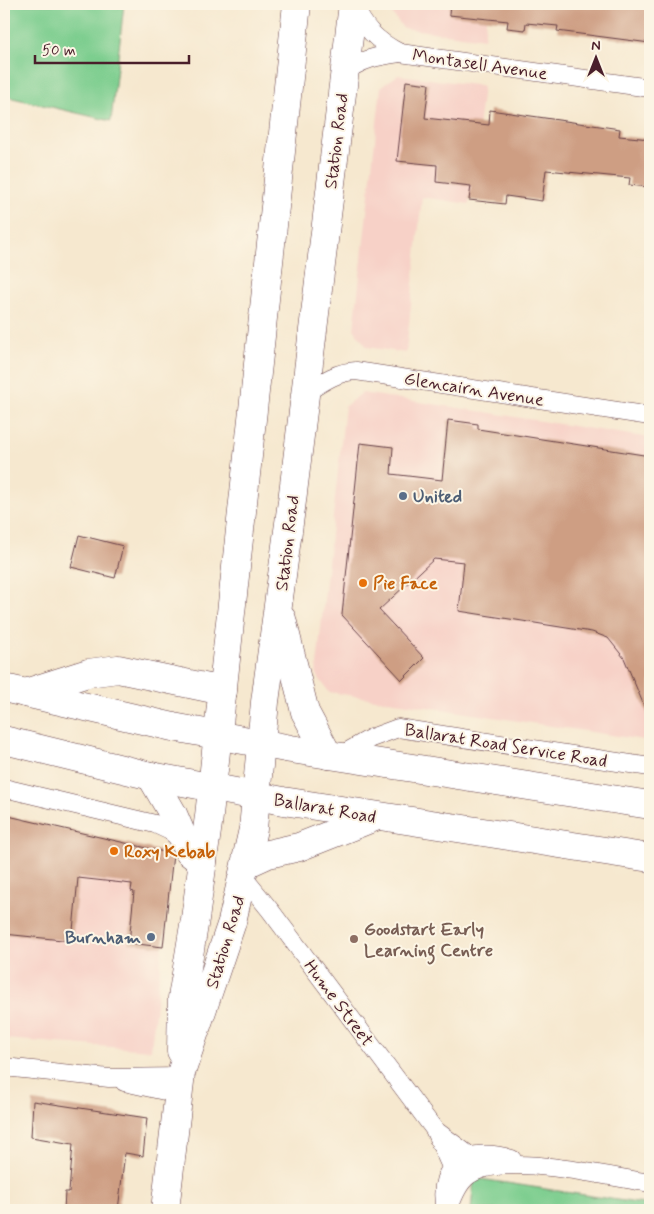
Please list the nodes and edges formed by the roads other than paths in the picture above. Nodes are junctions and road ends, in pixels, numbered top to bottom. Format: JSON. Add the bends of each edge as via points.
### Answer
{"nodes":[{"id":1,"x":297,"y":4,"type":"edge"},
{"id":2,"x":353,"y":4,"type":"edge"},
{"id":3,"x":400,"y":53,"type":"junction"},
{"id":4,"x":344,"y":74,"type":"junction"},
{"id":5,"x":650,"y":88,"type":"edge"},
{"id":6,"x":304,"y":394,"type":"junction"},
{"id":7,"x":650,"y":416,"type":"edge"},
{"id":8,"x":279,"y":603,"type":"junction"},
{"id":9,"x":12,"y":686,"type":"edge"},
{"id":10,"x":222,"y":691,"type":"junction"},
{"id":11,"x":217,"y":735,"type":"junction"},
{"id":12,"x":4,"y":740,"type":"edge"},
{"id":13,"x":261,"y":743,"type":"junction"},
{"id":14,"x":333,"y":756,"type":"junction"},
{"id":15,"x":650,"y":767,"type":"edge"},
{"id":16,"x":151,"y":776,"type":"junction"},
{"id":17,"x":4,"y":788,"type":"edge"},
{"id":18,"x":211,"y":788,"type":"junction"},
{"id":19,"x":258,"y":796,"type":"junction"},
{"id":20,"x":650,"y":805,"type":"edge"},
{"id":21,"x":375,"y":817,"type":"junction"},
{"id":22,"x":195,"y":854,"type":"junction"},
{"id":23,"x":650,"y":858,"type":"edge"},
{"id":24,"x":245,"y":871,"type":"junction"},
{"id":25,"x":4,"y":1067,"type":"edge"},
{"id":26,"x":180,"y":1081,"type":"junction"},
{"id":27,"x":434,"y":1129,"type":"junction"},
{"id":28,"x":470,"y":1156,"type":"junction"},
{"id":29,"x":527,"y":1164,"type":"junction"},
{"id":30,"x":452,"y":1169,"type":"junction"},
{"id":31,"x":470,"y":1174,"type":"junction"},
{"id":32,"x":650,"y":1183,"type":"edge"},
{"id":33,"x":165,"y":1210,"type":"edge"},
{"id":34,"x":447,"y":1210,"type":"edge"}],
"edges":[{"from":1,"to":10,"type":"main road","name":"Station Road"},
{"from":2,"to":3,"type":"street","name":"Montasell Avenue","via":[[371,34]]},
{"from":2,"to":4,"type":"main road","name":"Station Road"},
{"from":3,"to":4,"type":"street","name":"Montasell Avenue","via":[[368,58]]},
{"from":3,"to":5,"type":"street","name":"Montasell Avenue"},
{"from":4,"to":6,"type":"main road","name":"Station Road"},
{"from":6,"to":7,"type":"street","name":"Glencairn Avenue","via":[[340,373],[356,371]]},
{"from":6,"to":8,"type":"main road","name":"Station Road"},
{"from":8,"to":13,"type":"main road","name":"Station Road"},
{"from":8,"to":14,"type":"main road","via":[[306,712]]},
{"from":9,"to":10,"type":"main road","via":[[118,669]]},
{"from":9,"to":11,"type":"main road"},
{"from":10,"to":11,"type":"main road","name":"Station Road"},
{"from":11,"to":13,"type":"main road"},
{"from":11,"to":18,"type":"main road","name":"Station Road"},
{"from":12,"to":16,"type":"main road","name":"Ballarat Road"},
{"from":13,"to":14,"type":"main road"},
{"from":13,"to":19,"type":"main road","name":"Station Road"},
{"from":14,"to":15,"type":"street","name":"Ballarat Road Service Road","via":[[398,728]]},
{"from":14,"to":20,"type":"main road"},
{"from":16,"to":18,"type":"main road","name":"Ballarat Road"},
{"from":16,"to":22,"type":"main road"},
{"from":17,"to":22,"type":"street","via":[[155,824],[170,831]]},
{"from":18,"to":19,"type":"main road","name":"Ballarat Road"},
{"from":18,"to":22,"type":"main road","name":"Station Road"},
{"from":19,"to":21,"type":"main road","name":"Ballarat Road"},
{"from":19,"to":24,"type":"main road","name":"Station Road"},
{"from":21,"to":23,"type":"main road","name":"Ballarat Road"},
{"from":21,"to":24,"type":"main road","via":[[299,847],[268,854]]},
{"from":22,"to":26,"type":"main road","name":"Station Road","via":[[182,998]]},
{"from":24,"to":26,"type":"main road","name":"Station Road","via":[[214,981]]},
{"from":24,"to":27,"type":"street","name":"Hume Street","via":[[300,951]]},
{"from":25,"to":26,"type":"street","via":[[109,1078]]},
{"from":26,"to":33,"type":"main road","name":"Station Road"},
{"from":27,"to":28,"type":"street","name":"Hume Street"},
{"from":27,"to":30,"type":"street","name":"Hume Street"},
{"from":28,"to":29,"type":"street","via":[[496,1154]]},
{"from":28,"to":30,"type":"street"},
{"from":28,"to":31,"type":"street"},
{"from":29,"to":31,"type":"street","via":[[493,1165]]},
{"from":29,"to":32,"type":"street"},
{"from":30,"to":31,"type":"street"},
{"from":30,"to":34,"type":"street","via":[[444,1186]]},
{"from":31,"to":34,"type":"street","via":[[459,1186]]}]}
